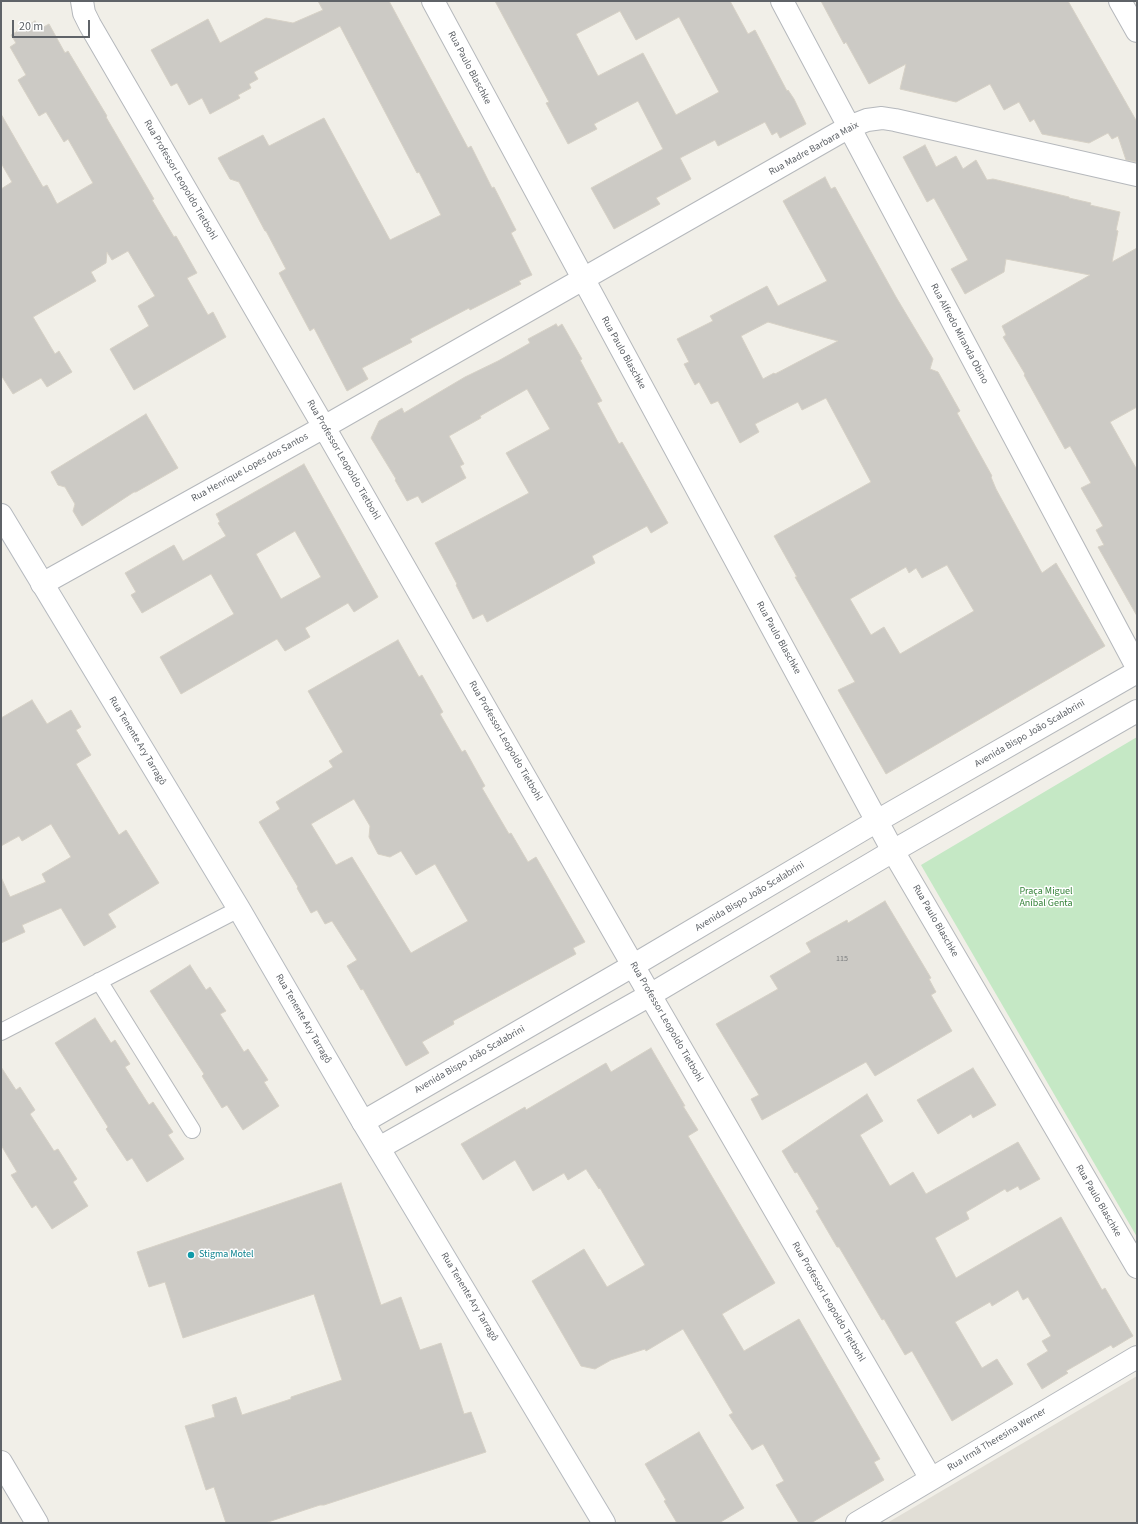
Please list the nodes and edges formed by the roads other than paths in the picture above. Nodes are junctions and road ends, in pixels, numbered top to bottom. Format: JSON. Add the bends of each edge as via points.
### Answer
{"nodes":[{"id":1,"x":82,"y":1,"type":"edge"},
{"id":2,"x":433,"y":1,"type":"edge"},
{"id":3,"x":782,"y":1,"type":"edge"},
{"id":4,"x":1120,"y":1,"type":"edge"},
{"id":5,"x":1137,"y":31,"type":"edge"},
{"id":6,"x":849,"y":127,"type":"junction"},
{"id":7,"x":1137,"y":175,"type":"edge"},
{"id":8,"x":583,"y":280,"type":"junction"},
{"id":9,"x":324,"y":427,"type":"junction"},
{"id":10,"x":1,"y":516,"type":"edge"},
{"id":11,"x":42,"y":584,"type":"junction"},
{"id":12,"x":1137,"y":667,"type":"edge"},
{"id":13,"x":1137,"y":672,"type":"edge"},
{"id":14,"x":1137,"y":711,"type":"edge"},
{"id":15,"x":877,"y":821,"type":"junction"},
{"id":16,"x":894,"y":851,"type":"junction"},
{"id":17,"x":239,"y":909,"type":"junction"},
{"id":18,"x":634,"y":966,"type":"junction"},
{"id":19,"x":99,"y":981,"type":"junction"},
{"id":20,"x":650,"y":995,"type":"junction"},
{"id":21,"x":1,"y":1032,"type":"edge"},
{"id":22,"x":363,"y":1122,"type":"junction"},
{"id":23,"x":192,"y":1130,"type":"dead end"},
{"id":24,"x":379,"y":1148,"type":"junction"},
{"id":25,"x":1137,"y":1267,"type":"edge"},
{"id":26,"x":1137,"y":1357,"type":"edge"},
{"id":27,"x":1,"y":1462,"type":"edge"},
{"id":28,"x":931,"y":1479,"type":"junction"},
{"id":29,"x":37,"y":1523,"type":"edge"},
{"id":30,"x":604,"y":1523,"type":"edge"},
{"id":31,"x":857,"y":1523,"type":"edge"}],
"edges":[{"from":1,"to":9,"type":"street","name":"Rua Professor Leopoldo Tietbohl","via":[[90,25]]},
{"from":2,"to":8,"type":"street","name":"Rua Paulo Blaschke"},
{"from":3,"to":6,"type":"street","name":"Rua Alfredo Miranda Obino"},
{"from":4,"to":5,"type":"street"},
{"from":6,"to":7,"type":"street","name":"Rua Madre Barbara Maix","via":[[867,120],[882,118]]},
{"from":6,"to":8,"type":"street","name":"Rua Madre Barbara Maix"},
{"from":6,"to":12,"type":"street","name":"Rua Alfredo Miranda Obino"},
{"from":8,"to":9,"type":"street","name":"Rua Henrique Lopes dos Santos"},
{"from":8,"to":15,"type":"street","name":"Rua Paulo Blaschke"},
{"from":9,"to":11,"type":"street","name":"Rua Henrique Lopes dos Santos"},
{"from":9,"to":18,"type":"street","name":"Rua Professor Leopoldo Tietbohl"},
{"from":10,"to":11,"type":"street","name":"Rua Tenente Ary Tarragô"},
{"from":11,"to":17,"type":"street","name":"Rua Tenente Ary Tarragô"},
{"from":13,"to":15,"type":"street","name":"Avenida Bispo João Scalabrini"},
{"from":14,"to":16,"type":"street"},
{"from":15,"to":16,"type":"street","name":"Rua Paulo Blaschke"},
{"from":15,"to":18,"type":"street","name":"Avenida Bispo João Scalabrini"},
{"from":16,"to":20,"type":"street"},
{"from":16,"to":25,"type":"street","name":"Rua Paulo Blaschke"},
{"from":17,"to":19,"type":"lane"},
{"from":17,"to":22,"type":"street","name":"Rua Tenente Ary Tarragô"},
{"from":18,"to":20,"type":"street","name":"Rua Professor Leopoldo Tietbohl"},
{"from":18,"to":22,"type":"street","name":"Avenida Bispo João Scalabrini"},
{"from":19,"to":21,"type":"lane"},
{"from":19,"to":23,"type":"lane"},
{"from":20,"to":24,"type":"street"},
{"from":20,"to":28,"type":"street","name":"Rua Professor Leopoldo Tietbohl"},
{"from":22,"to":24,"type":"street","name":"Rua Tenente Ary Tarragô"},
{"from":24,"to":30,"type":"street","name":"Rua Tenente Ary Tarragô"},
{"from":26,"to":28,"type":"street","name":"Rua Irmã Theresina Werner"},
{"from":27,"to":29,"type":"street"},
{"from":28,"to":31,"type":"street","name":"Rua Irmã Theresina Werner"}]}
